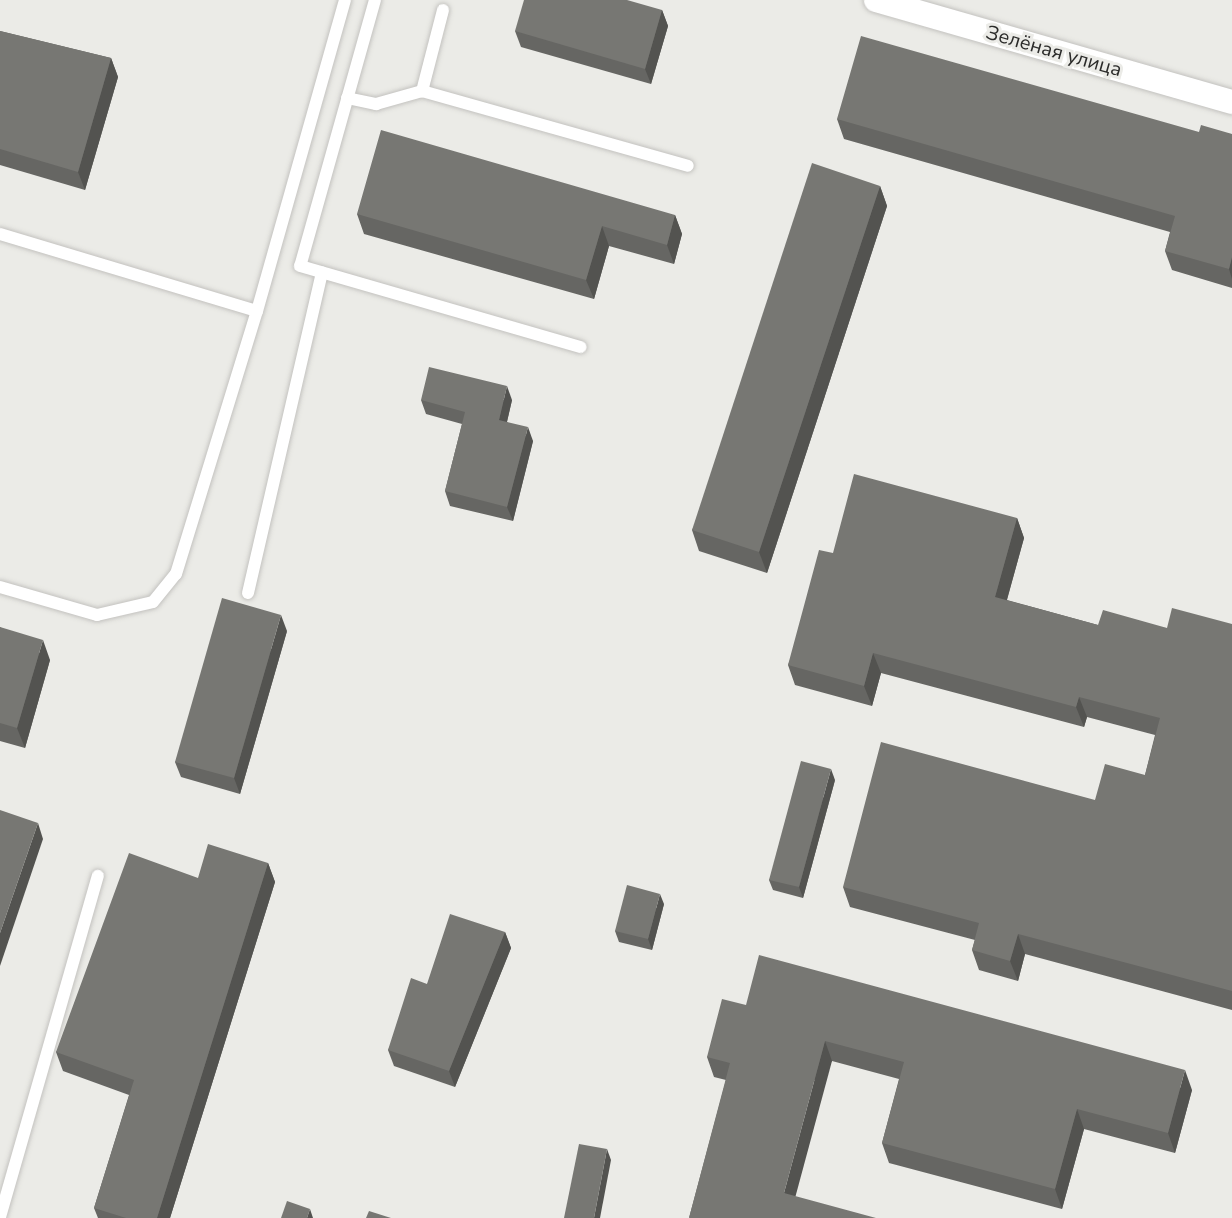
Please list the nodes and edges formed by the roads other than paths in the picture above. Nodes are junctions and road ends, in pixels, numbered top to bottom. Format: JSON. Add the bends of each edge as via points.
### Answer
{"nodes":[{"id":1,"x":345,"y":0,"type":"edge"},
{"id":2,"x":375,"y":0,"type":"edge"},
{"id":3,"x":876,"y":0,"type":"edge"},
{"id":4,"x":443,"y":10,"type":"dead end"},
{"id":5,"x":422,"y":91,"type":"junction"},
{"id":6,"x":347,"y":98,"type":"junction"},
{"id":7,"x":1232,"y":102,"type":"edge"},
{"id":8,"x":688,"y":166,"type":"dead end"},
{"id":9,"x":0,"y":234,"type":"edge"},
{"id":10,"x":322,"y":272,"type":"junction"},
{"id":11,"x":257,"y":311,"type":"junction"},
{"id":12,"x":581,"y":347,"type":"dead end"},
{"id":13,"x":0,"y":587,"type":"edge"},
{"id":14,"x":248,"y":593,"type":"dead end"},
{"id":15,"x":98,"y":876,"type":"dead end"},
{"id":16,"x":0,"y":1217,"type":"edge"}],
"edges":[{"from":1,"to":11,"type":"lane"},
{"from":2,"to":6,"type":"lane"},
{"from":3,"to":7,"type":"street","name":"Зелёная улица"},
{"from":4,"to":5,"type":"lane"},
{"from":5,"to":6,"type":"lane","via":[[376,104]]},
{"from":5,"to":8,"type":"lane"},
{"from":6,"to":10,"type":"lane","via":[[300,266]]},
{"from":9,"to":11,"type":"lane"},
{"from":10,"to":12,"type":"lane"},
{"from":10,"to":14,"type":"lane"},
{"from":11,"to":13,"type":"lane","via":[[176,574],[153,602],[97,615]]},
{"from":15,"to":16,"type":"lane"}]}
